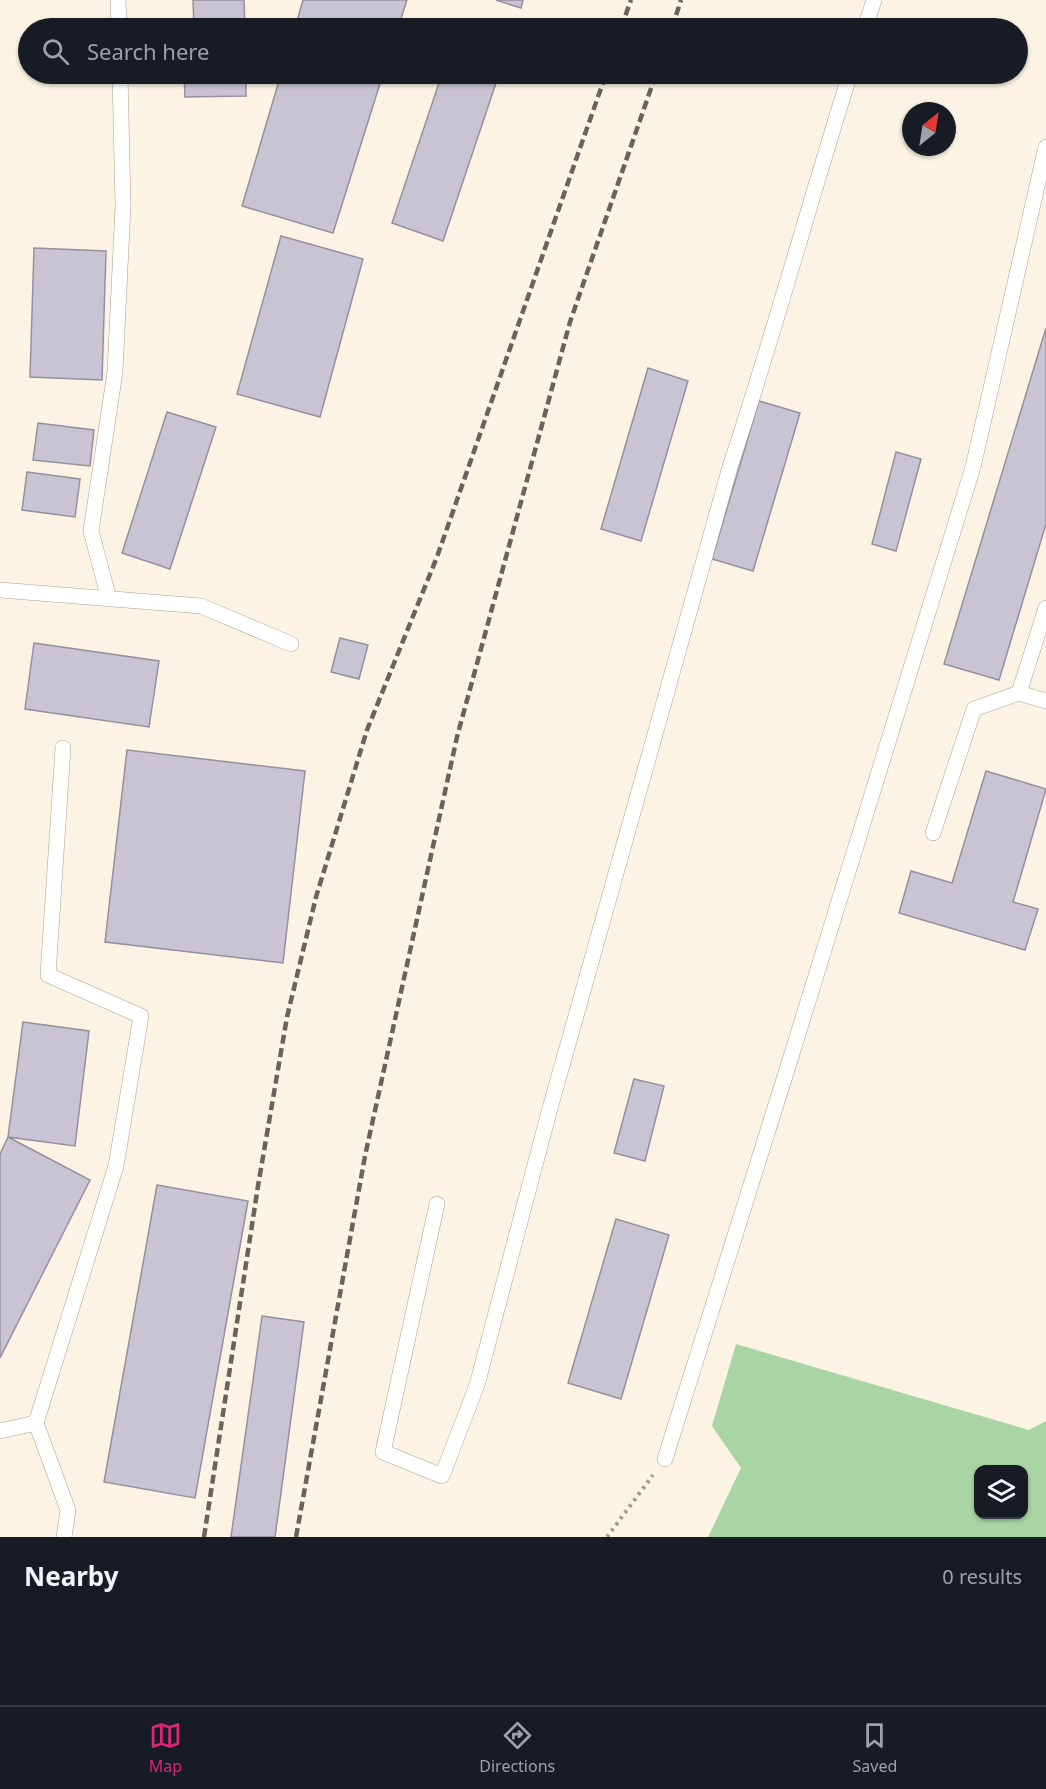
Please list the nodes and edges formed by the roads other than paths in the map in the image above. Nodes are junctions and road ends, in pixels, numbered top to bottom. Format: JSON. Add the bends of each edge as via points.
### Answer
{"nodes":[{"id":1,"x":118,"y":0,"type":"edge"},
{"id":2,"x":874,"y":0,"type":"edge"},
{"id":3,"x":119,"y":18,"type":"edge"},
{"id":4,"x":868,"y":18,"type":"edge"},
{"id":5,"x":120,"y":84,"type":"edge"},
{"id":6,"x":847,"y":84,"type":"edge"},
{"id":7,"x":1046,"y":147,"type":"edge"},
{"id":8,"x":0,"y":590,"type":"edge"},
{"id":9,"x":109,"y":599,"type":"junction"},
{"id":10,"x":1046,"y":609,"type":"edge"},
{"id":11,"x":291,"y":644,"type":"dead end"},
{"id":12,"x":1019,"y":693,"type":"junction"},
{"id":13,"x":1046,"y":701,"type":"edge"},
{"id":14,"x":63,"y":748,"type":"dead end"},
{"id":15,"x":933,"y":833,"type":"dead end"},
{"id":16,"x":437,"y":1204,"type":"dead end"},
{"id":17,"x":36,"y":1423,"type":"junction"},
{"id":18,"x":0,"y":1431,"type":"edge"},
{"id":19,"x":665,"y":1459,"type":"road end"},
{"id":20,"x":64,"y":1537,"type":"edge"}],
"edges":[{"from":1,"to":3,"type":"lane"},
{"from":2,"to":4,"type":"lane"},
{"from":5,"to":9,"type":"lane","via":[[123,206],[115,372],[91,531]]},
{"from":6,"to":16,"type":"lane","via":[[730,467],[549,1112],[477,1385],[442,1476],[383,1452]]},
{"from":7,"to":19,"type":"lane","via":[[972,467]]},
{"from":8,"to":9,"type":"lane"},
{"from":9,"to":11,"type":"lane","via":[[201,606]]},
{"from":10,"to":12,"type":"lane"},
{"from":12,"to":13,"type":"lane"},
{"from":12,"to":15,"type":"lane","via":[[974,709]]},
{"from":14,"to":17,"type":"lane","via":[[48,975],[141,1016],[116,1166]]},
{"from":17,"to":18,"type":"lane"},
{"from":17,"to":20,"type":"lane","via":[[68,1510]]}]}
